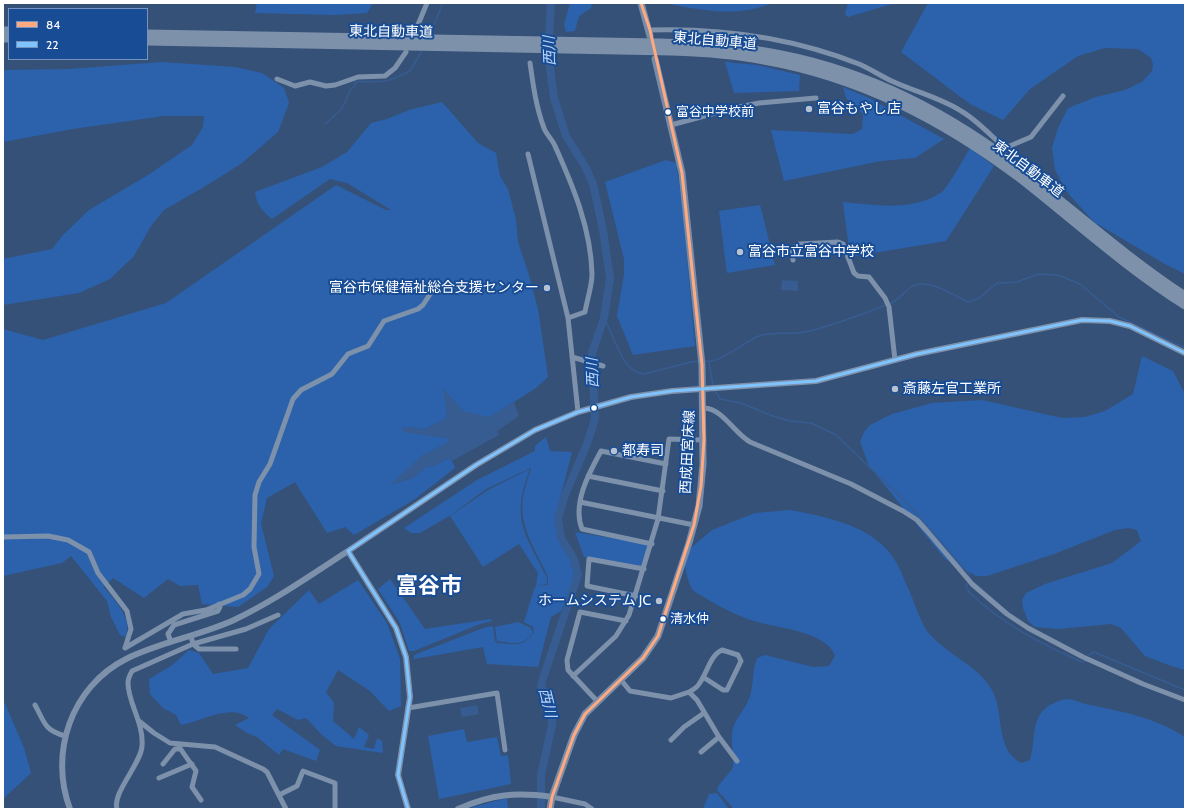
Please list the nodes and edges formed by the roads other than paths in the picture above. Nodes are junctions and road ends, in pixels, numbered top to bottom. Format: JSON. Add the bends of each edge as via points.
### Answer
{"nodes":[{"id":1,"x":427,"y":3,"type":"edge"},
{"id":2,"x":641,"y":3,"type":"edge"},
{"id":3,"x":416,"y":32,"type":"dead end"},
{"id":4,"x":650,"y":33,"type":"joint"},
{"id":5,"x":148,"y":34,"type":"edge"},
{"id":6,"x":148,"y":41,"type":"edge"},
{"id":7,"x":538,"y":44,"type":"junction"},
{"id":8,"x":561,"y":45,"type":"junction"},
{"id":9,"x":406,"y":52,"type":"dead end"},
{"id":10,"x":655,"y":59,"type":"dead end"},
{"id":11,"x":530,"y":62,"type":"dead end"},
{"id":12,"x":277,"y":79,"type":"dead end"},
{"id":13,"x":1063,"y":96,"type":"dead end"},
{"id":14,"x":816,"y":98,"type":"dead end"},
{"id":15,"x":672,"y":125,"type":"junction"},
{"id":16,"x":528,"y":154,"type":"dead end"},
{"id":17,"x":793,"y":260,"type":"dead end"},
{"id":18,"x":434,"y":288,"type":"dead end"},
{"id":19,"x":1185,"y":296,"type":"edge"},
{"id":20,"x":1185,"y":306,"type":"edge"},
{"id":21,"x":568,"y":318,"type":"junction"},
{"id":22,"x":1185,"y":353,"type":"edge"},
{"id":23,"x":572,"y":357,"type":"junction"},
{"id":24,"x":895,"y":360,"type":"junction"},
{"id":25,"x":603,"y":366,"type":"dead end"},
{"id":26,"x":703,"y":388,"type":"junction"},
{"id":27,"x":704,"y":408,"type":"junction"},
{"id":28,"x":578,"y":412,"type":"junction"},
{"id":29,"x":704,"y":440,"type":"junction"},
{"id":30,"x":666,"y":464,"type":"junction"},
{"id":31,"x":588,"y":476,"type":"junction"},
{"id":32,"x":663,"y":491,"type":"junction"},
{"id":33,"x":580,"y":502,"type":"junction"},
{"id":34,"x":658,"y":519,"type":"junction"},
{"id":35,"x":694,"y":526,"type":"junction"},
{"id":36,"x":3,"y":537,"type":"edge"},
{"id":37,"x":652,"y":544,"type":"junction"},
{"id":38,"x":348,"y":551,"type":"junction"},
{"id":39,"x":644,"y":569,"type":"junction"},
{"id":40,"x":636,"y":596,"type":"junction"},
{"id":41,"x":219,"y":604,"type":"junction"},
{"id":42,"x":278,"y":615,"type":"dead end"},
{"id":43,"x":626,"y":621,"type":"junction"},
{"id":44,"x":191,"y":636,"type":"junction"},
{"id":45,"x":170,"y":642,"type":"junction"},
{"id":46,"x":193,"y":644,"type":"junction"},
{"id":47,"x":236,"y":648,"type":"dead end"},
{"id":48,"x":573,"y":676,"type":"junction"},
{"id":49,"x":703,"y":677,"type":"junction"},
{"id":50,"x":621,"y":680,"type":"junction"},
{"id":51,"x":689,"y":692,"type":"junction"},
{"id":52,"x":1185,"y":700,"type":"edge"},
{"id":53,"x":597,"y":701,"type":"junction"},
{"id":54,"x":35,"y":705,"type":"dead end"},
{"id":55,"x":408,"y":708,"type":"junction"},
{"id":56,"x":704,"y":713,"type":"junction"},
{"id":57,"x":139,"y":721,"type":"junction"},
{"id":58,"x":65,"y":736,"type":"junction"},
{"id":59,"x":719,"y":737,"type":"junction"},
{"id":60,"x":671,"y":740,"type":"dead end"},
{"id":61,"x":179,"y":746,"type":"junction"},
{"id":62,"x":505,"y":750,"type":"dead end"},
{"id":63,"x":701,"y":752,"type":"dead end"},
{"id":64,"x":737,"y":761,"type":"dead end"},
{"id":65,"x":163,"y":764,"type":"dead end"},
{"id":66,"x":192,"y":764,"type":"junction"},
{"id":67,"x":159,"y":778,"type":"dead end"},
{"id":68,"x":279,"y":795,"type":"junction"},
{"id":69,"x":550,"y":796,"type":"junction"},
{"id":70,"x":200,"y":800,"type":"dead end"},
{"id":71,"x":70,"y":809,"type":"edge"},
{"id":72,"x":117,"y":809,"type":"edge"},
{"id":73,"x":286,"y":809,"type":"edge"},
{"id":74,"x":335,"y":809,"type":"edge"},
{"id":75,"x":408,"y":809,"type":"edge"},
{"id":76,"x":458,"y":809,"type":"edge"},
{"id":77,"x":550,"y":809,"type":"edge"},
{"id":78,"x":592,"y":809,"type":"edge"}],
"edges":[{"from":1,"to":3,"type":"street"},
{"from":2,"to":4,"type":"main road"},
{"from":4,"to":13,"type":"street","via":[[702,31],[785,42],[819,50],[860,65],[961,113],[1005,148],[1031,137]]},
{"from":5,"to":7,"type":"highway","name":"東北自動車道"},
{"from":6,"to":7,"type":"highway","name":"東北自動車道"},
{"from":7,"to":8,"type":"highway","name":"東北自動車道"},
{"from":8,"to":19,"type":"highway","name":"東北自動車道","via":[[697,44],[764,52],[829,67],[881,86],[932,111],[991,148]]},
{"from":8,"to":20,"type":"highway","name":"東北自動車道","via":[[756,58],[827,75],[878,93],[929,118],[976,146]]},
{"from":9,"to":12,"type":"street","via":[[395,68],[385,76],[358,77],[326,86],[310,82],[295,86]]},
{"from":10,"to":15,"type":"main road","name":"西成田宮床線"},
{"from":11,"to":21,"type":"street","via":[[544,130],[553,142],[571,184],[582,214],[588,242],[592,275],[585,312]]},
{"from":14,"to":15,"type":"street","via":[[759,103]]},
{"from":15,"to":26,"type":"main road","name":"西成田宮床線","via":[[682,173],[702,357]]},
{"from":16,"to":21,"type":"street"},
{"from":17,"to":24,"type":"street","via":[[792,249],[799,244],[843,244],[854,273],[868,277],[888,304]]},
{"from":18,"to":41,"type":"street","via":[[418,310],[384,321],[368,346],[348,354],[332,374],[301,390],[293,399],[270,464],[255,494],[254,547],[260,574],[243,595]]},
{"from":21,"to":23,"type":"street"},
{"from":22,"to":24,"type":"street","via":[[1130,326],[1110,320],[1088,320]]},
{"from":23,"to":25,"type":"street"},
{"from":23,"to":28,"type":"street"},
{"from":24,"to":26,"type":"street","via":[[803,383]]},
{"from":26,"to":27,"type":"main road","name":"西成田宮床線"},
{"from":26,"to":28,"type":"street","via":[[651,394]]},
{"from":27,"to":29,"type":"main road","name":"西成田宮床線"},
{"from":27,"to":52,"type":"street","via":[[712,408],[718,412],[750,442],[851,484],[917,520],[966,578],[1006,614],[1083,658]]},
{"from":28,"to":38,"type":"street","via":[[536,430],[476,465]]},
{"from":29,"to":30,"type":"street","via":[[669,439]]},
{"from":29,"to":35,"type":"main road","name":"西成田宮床線","via":[[700,493]]},
{"from":30,"to":31,"type":"street","via":[[601,451]]},
{"from":30,"to":32,"type":"street"},
{"from":31,"to":32,"type":"street"},
{"from":31,"to":33,"type":"street"},
{"from":32,"to":34,"type":"street"},
{"from":33,"to":34,"type":"street"},
{"from":33,"to":37,"type":"street","via":[[582,529]]},
{"from":34,"to":35,"type":"street"},
{"from":34,"to":37,"type":"street"},
{"from":35,"to":50,"type":"main road","name":"西成田宮床線","via":[[658,636],[643,658]]},
{"from":36,"to":41,"type":"street","via":[[48,536],[68,540],[89,552],[98,573],[126,612],[131,629],[125,648],[183,614],[206,610]]},
{"from":37,"to":39,"type":"street"},
{"from":38,"to":44,"type":"street","via":[[257,608]]},
{"from":38,"to":55,"type":"street","via":[[391,619],[404,647],[409,677]]},
{"from":39,"to":40,"type":"street"},
{"from":39,"to":40,"type":"street","via":[[589,559],[588,586]]},
{"from":40,"to":43,"type":"street"},
{"from":41,"to":45,"type":"street","via":[[218,611],[174,625],[168,634]]},
{"from":42,"to":46,"type":"street","via":[[246,629]]},
{"from":43,"to":48,"type":"street","via":[[616,636]]},
{"from":43,"to":48,"type":"street","via":[[580,612],[567,660],[568,670]]},
{"from":44,"to":45,"type":"street"},
{"from":44,"to":46,"type":"street"},
{"from":45,"to":58,"type":"street","via":[[124,660],[91,686],[72,714]]},
{"from":46,"to":47,"type":"street","via":[[199,649]]},
{"from":46,"to":57,"type":"street","via":[[132,671],[128,682]]},
{"from":48,"to":53,"type":"street"},
{"from":49,"to":49,"type":"street","via":[[716,652],[722,650],[738,655],[742,661],[727,690]]},
{"from":49,"to":51,"type":"street"},
{"from":50,"to":51,"type":"street","via":[[630,691],[671,698]]},
{"from":50,"to":53,"type":"main road","name":"西成田宮床線"},
{"from":51,"to":56,"type":"street"},
{"from":53,"to":69,"type":"main road","name":"西成田宮床線","via":[[585,714],[577,729]]},
{"from":54,"to":58,"type":"street","via":[[48,728]]},
{"from":55,"to":62,"type":"street","via":[[497,693]]},
{"from":55,"to":75,"type":"street","via":[[398,775]]},
{"from":56,"to":59,"type":"street"},
{"from":56,"to":60,"type":"street"},
{"from":57,"to":61,"type":"street","via":[[163,739]]},
{"from":57,"to":72,"type":"street","via":[[142,739],[140,755],[121,790]]},
{"from":58,"to":71,"type":"street","via":[[62,782]]},
{"from":59,"to":63,"type":"street"},
{"from":59,"to":64,"type":"street"},
{"from":61,"to":65,"type":"street"},
{"from":61,"to":66,"type":"street"},
{"from":61,"to":68,"type":"street","via":[[216,747],[262,769],[267,772]]},
{"from":66,"to":67,"type":"street"},
{"from":66,"to":70,"type":"street","via":[[196,775],[192,787]]},
{"from":68,"to":73,"type":"street"},
{"from":68,"to":74,"type":"street","via":[[297,786],[303,771],[335,783]]},
{"from":69,"to":76,"type":"street","via":[[502,794]]},
{"from":69,"to":77,"type":"main road","name":"西成田宮床線"},
{"from":69,"to":78,"type":"street","via":[[581,803]]}]}
